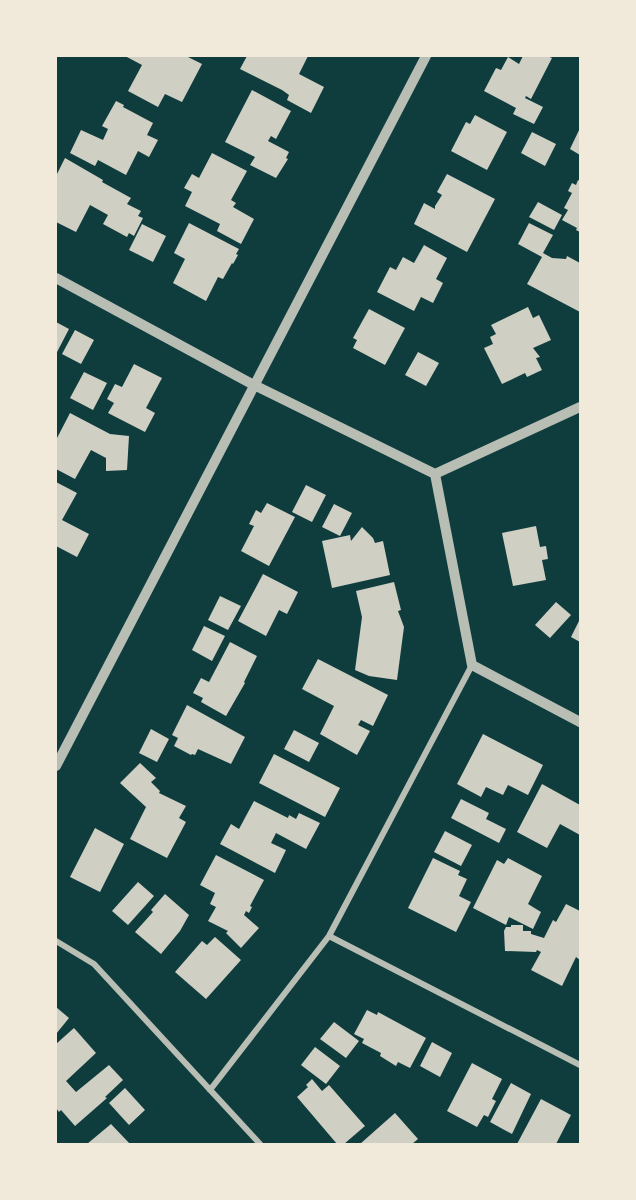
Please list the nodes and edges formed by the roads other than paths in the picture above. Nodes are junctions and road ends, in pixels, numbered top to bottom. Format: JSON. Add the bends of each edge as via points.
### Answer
{"nodes":[{"id":1,"x":426,"y":56,"type":"edge"},
{"id":2,"x":56,"y":278,"type":"edge"},
{"id":3,"x":254,"y":385,"type":"junction"},
{"id":4,"x":580,"y":407,"type":"edge"},
{"id":5,"x":435,"y":474,"type":"junction"},
{"id":6,"x":472,"y":664,"type":"junction"},
{"id":7,"x":580,"y":722,"type":"edge"},
{"id":8,"x":56,"y":766,"type":"edge"},
{"id":9,"x":329,"y":936,"type":"junction"},
{"id":10,"x":56,"y":941,"type":"edge"},
{"id":11,"x":580,"y":1065,"type":"edge"},
{"id":12,"x":210,"y":1090,"type":"junction"},
{"id":13,"x":260,"y":1144,"type":"edge"}],
"edges":[{"from":1,"to":3,"type":"street"},
{"from":2,"to":3,"type":"street"},
{"from":3,"to":5,"type":"street"},
{"from":3,"to":8,"type":"street"},
{"from":4,"to":5,"type":"street"},
{"from":5,"to":6,"type":"street"},
{"from":6,"to":7,"type":"street"},
{"from":6,"to":9,"type":"street"},
{"from":9,"to":11,"type":"street"},
{"from":9,"to":12,"type":"street"},
{"from":10,"to":12,"type":"street","via":[[94,964]]},
{"from":12,"to":13,"type":"street"}]}
